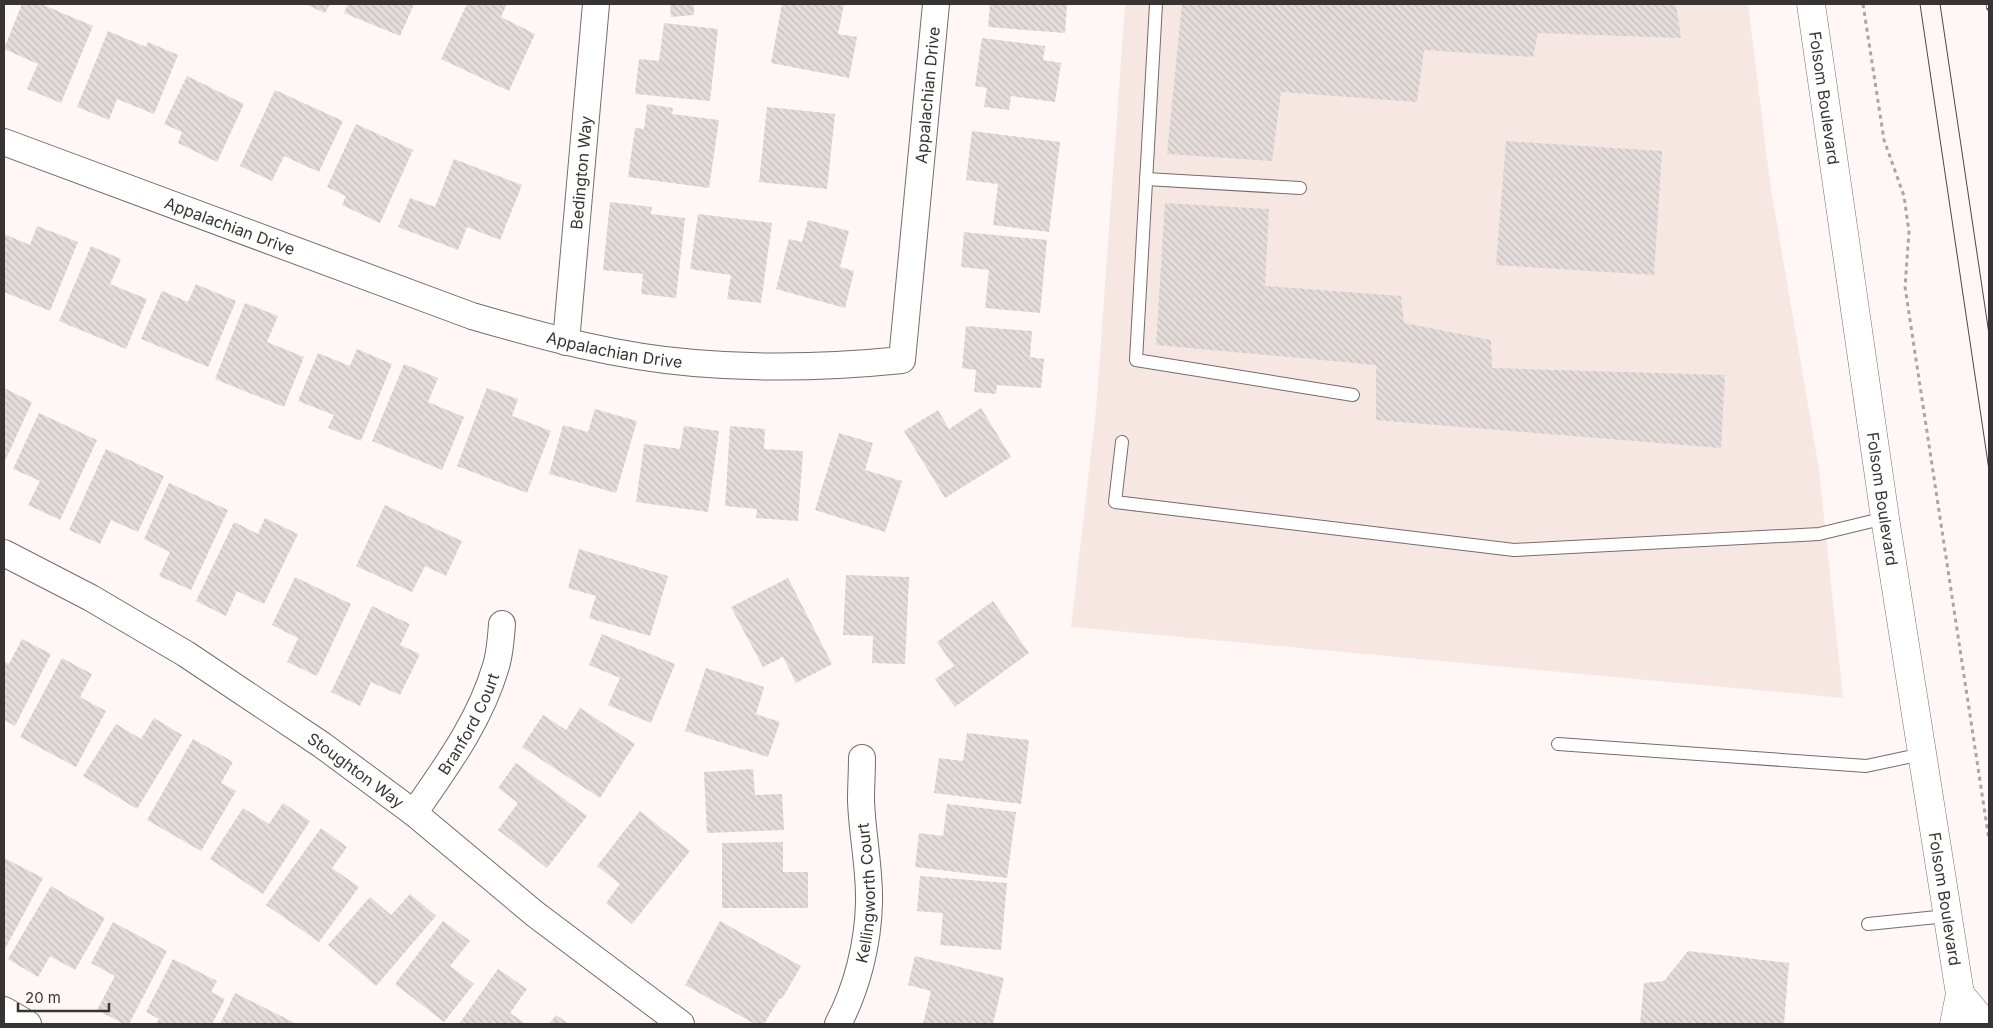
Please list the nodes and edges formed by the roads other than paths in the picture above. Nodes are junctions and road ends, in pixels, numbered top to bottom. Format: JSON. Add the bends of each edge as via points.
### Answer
{"nodes":[{"id":1,"x":596,"y":4,"type":"edge"},
{"id":2,"x":936,"y":4,"type":"edge"},
{"id":3,"x":1156,"y":4,"type":"edge"},
{"id":4,"x":1811,"y":4,"type":"edge"},
{"id":5,"x":4,"y":142,"type":"edge"},
{"id":6,"x":1146,"y":179,"type":"junction"},
{"id":7,"x":1300,"y":188,"type":"dead end"},
{"id":8,"x":566,"y":342,"type":"junction"},
{"id":9,"x":1353,"y":395,"type":"dead end"},
{"id":10,"x":1122,"y":442,"type":"dead end"},
{"id":11,"x":1885,"y":518,"type":"junction"},
{"id":12,"x":4,"y":553,"type":"edge"},
{"id":13,"x":502,"y":624,"type":"dead end"},
{"id":14,"x":1558,"y":744,"type":"dead end"},
{"id":15,"x":1922,"y":754,"type":"junction"},
{"id":16,"x":862,"y":758,"type":"dead end"},
{"id":17,"x":414,"y":813,"type":"junction"},
{"id":18,"x":1948,"y":916,"type":"junction"},
{"id":19,"x":1868,"y":924,"type":"dead end"},
{"id":20,"x":1960,"y":994,"type":"junction"},
{"id":21,"x":4,"y":1010,"type":"edge"},
{"id":22,"x":28,"y":1024,"type":"edge"},
{"id":23,"x":681,"y":1024,"type":"edge"},
{"id":24,"x":838,"y":1024,"type":"edge"},
{"id":25,"x":1954,"y":1024,"type":"edge"},
{"id":26,"x":1985,"y":1024,"type":"edge"}],
"edges":[{"from":1,"to":8,"type":"street","name":"Bedington Way"},
{"from":2,"to":8,"type":"street","name":"Appalachian Drive","via":[[902,360],[762,367],[693,363]]},
{"from":3,"to":6,"type":"lane"},
{"from":4,"to":11,"type":"main road","name":"Folsom Boulevard"},
{"from":5,"to":8,"type":"street","name":"Appalachian Drive","via":[[472,316]]},
{"from":6,"to":7,"type":"lane"},
{"from":6,"to":9,"type":"lane","via":[[1136,360]]},
{"from":10,"to":11,"type":"lane","via":[[1115,502],[1514,550],[1819,534]]},
{"from":11,"to":15,"type":"main road","name":"Folsom Boulevard"},
{"from":12,"to":17,"type":"street","name":"Stoughton Way","via":[[91,598],[186,654],[322,744]]},
{"from":13,"to":17,"type":"street","name":"Branford Court","via":[[497,665],[474,721]]},
{"from":14,"to":15,"type":"lane","via":[[1866,766]]},
{"from":15,"to":18,"type":"main road","name":"Folsom Boulevard"},
{"from":16,"to":24,"type":"street","name":"Kellingworth Court","via":[[861,798],[869,902],[867,927],[858,976]]},
{"from":17,"to":23,"type":"street","name":"Stoughton Way","via":[[535,914]]},
{"from":18,"to":19,"type":"lane"},
{"from":18,"to":20,"type":"main road","name":"Folsom Boulevard"},
{"from":20,"to":25,"type":"main road","name":"Folsom Boulevard"},
{"from":20,"to":26,"type":"main road"},
{"from":21,"to":22,"type":"street"}]}
